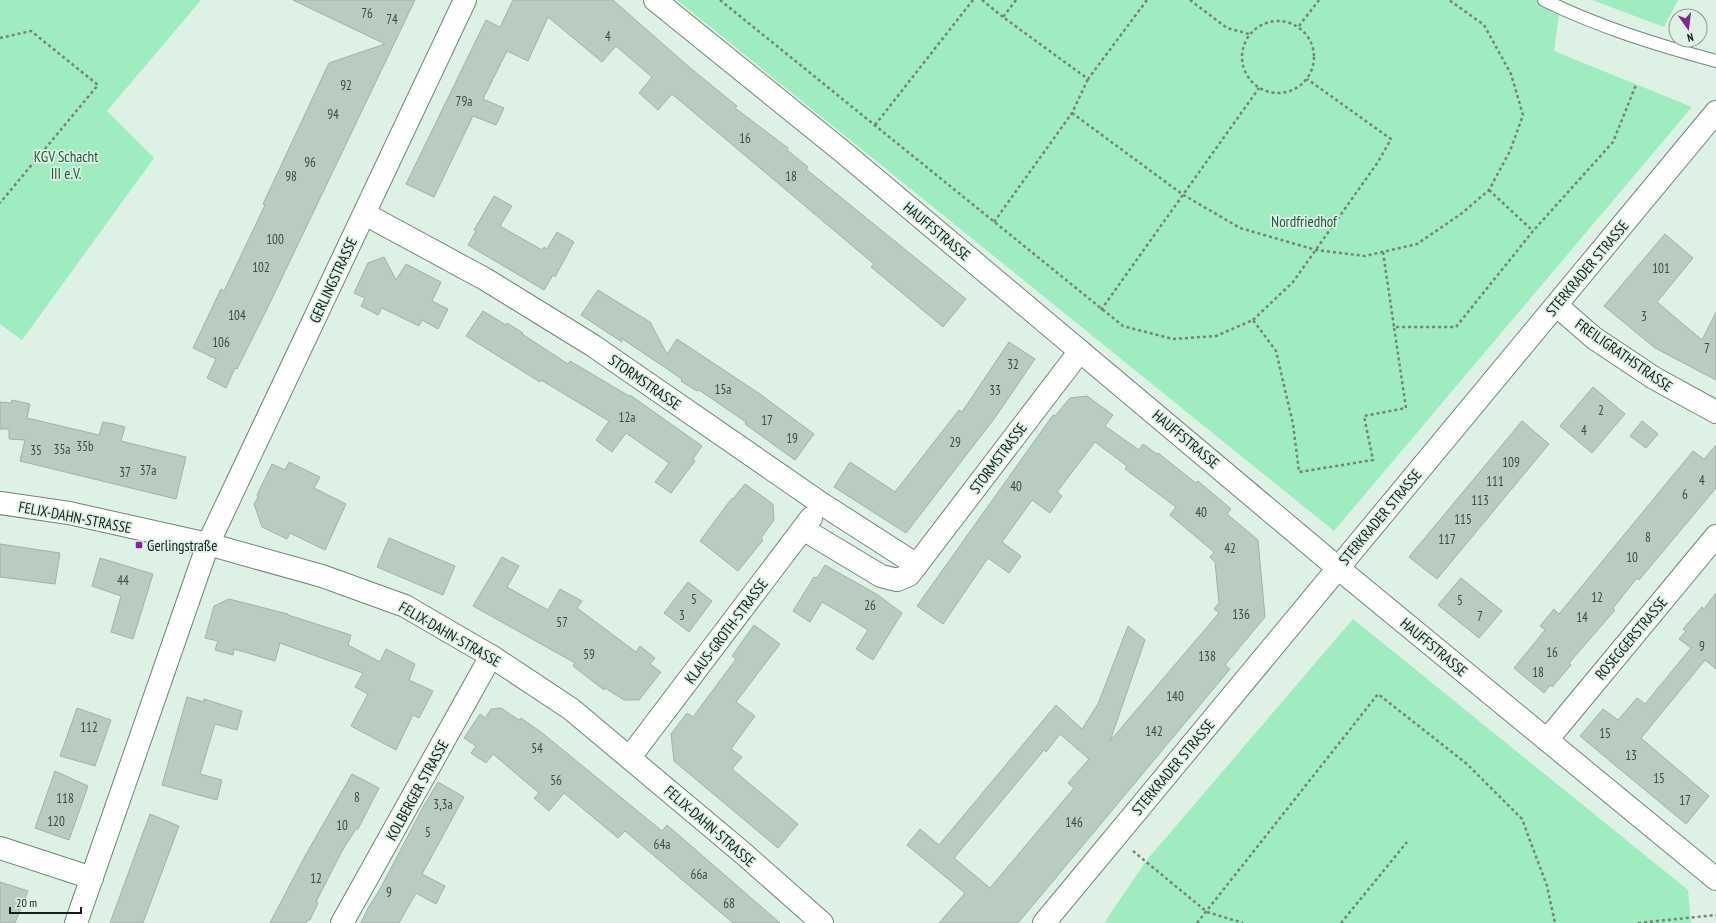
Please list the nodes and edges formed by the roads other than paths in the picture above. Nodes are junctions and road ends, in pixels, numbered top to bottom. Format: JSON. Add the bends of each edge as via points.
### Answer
{"nodes":[{"id":1,"x":465,"y":0,"type":"edge"},
{"id":2,"x":655,"y":0,"type":"edge"},
{"id":3,"x":1544,"y":0,"type":"edge"},
{"id":4,"x":1716,"y":61,"type":"edge"},
{"id":5,"x":1716,"y":112,"type":"edge"},
{"id":6,"x":365,"y":214,"type":"junction"},
{"id":7,"x":1556,"y":305,"type":"junction"},
{"id":8,"x":1080,"y":351,"type":"junction"},
{"id":9,"x":1716,"y":412,"type":"edge"},
{"id":10,"x":0,"y":503,"type":"edge"},
{"id":11,"x":822,"y":504,"type":"junction"},
{"id":12,"x":803,"y":529,"type":"junction"},
{"id":13,"x":1716,"y":536,"type":"edge"},
{"id":14,"x":208,"y":544,"type":"junction"},
{"id":15,"x":917,"y":566,"type":"junction"},
{"id":16,"x":1338,"y":568,"type":"junction"},
{"id":17,"x":491,"y":656,"type":"junction"},
{"id":18,"x":1547,"y":740,"type":"junction"},
{"id":19,"x":630,"y":757,"type":"junction"},
{"id":20,"x":0,"y":848,"type":"edge"},
{"id":21,"x":92,"y":878,"type":"junction"},
{"id":22,"x":1716,"y":879,"type":"edge"},
{"id":23,"x":76,"y":923,"type":"edge"},
{"id":24,"x":342,"y":923,"type":"edge"},
{"id":25,"x":822,"y":923,"type":"edge"},
{"id":26,"x":1044,"y":923,"type":"edge"}],
"edges":[{"from":1,"to":6,"type":"street","name":"GERLINGSTRASSE"},
{"from":2,"to":8,"type":"street","name":"HAUFFSTRASSE","via":[[843,152]]},
{"from":3,"to":4,"type":"lane","via":[[1567,12],[1653,44]]},
{"from":5,"to":7,"type":"street","name":"STERKRADER STRASSE"},
{"from":6,"to":11,"type":"street","name":"STORMSTRASSE","via":[[485,279],[592,345]]},
{"from":6,"to":14,"type":"street","name":"GERLINGSTRASSE"},
{"from":7,"to":9,"type":"street","name":"FREILIGRATHSTRASSE","via":[[1594,338],[1654,378]]},
{"from":7,"to":16,"type":"street","name":"STERKRADER STRASSE"},
{"from":8,"to":15,"type":"street","name":"STORMSTRASSE"},
{"from":8,"to":16,"type":"street","name":"HAUFFSTRASSE"},
{"from":10,"to":14,"type":"street","name":"FELIX-DAHN-STRASSE","via":[[70,513]]},
{"from":11,"to":12,"type":"street","name":"KLAUS-GROTH-STRASSE"},
{"from":11,"to":15,"type":"street","name":"STORMSTRASSE"},
{"from":12,"to":15,"type":"street","name":"STORMSTRASSE","via":[[881,576],[897,580],[909,575]]},
{"from":12,"to":19,"type":"street","name":"KLAUS-GROTH-STRASSE"},
{"from":13,"to":18,"type":"street","name":"ROSEGGERSTRASSE"},
{"from":14,"to":17,"type":"street","name":"FELIX-DAHN-STRASSE","via":[[322,576],[404,606]]},
{"from":14,"to":21,"type":"street","name":"GERLINGSTRASSE"},
{"from":16,"to":18,"type":"street","name":"HAUFFSTRASSE"},
{"from":16,"to":26,"type":"street","name":"STERKRADER STRASSE"},
{"from":17,"to":19,"type":"street","name":"FELIX-DAHN-STRASSE","via":[[571,709]]},
{"from":17,"to":24,"type":"street","name":"KOLBERGER STRASSE"},
{"from":18,"to":22,"type":"street","name":"HAUFFSTRASSE"},
{"from":19,"to":25,"type":"street","name":"FELIX-DAHN-STRASSE"},
{"from":20,"to":21,"type":"street"},
{"from":21,"to":23,"type":"street","name":"GERLINGSTRASSE"}]}
